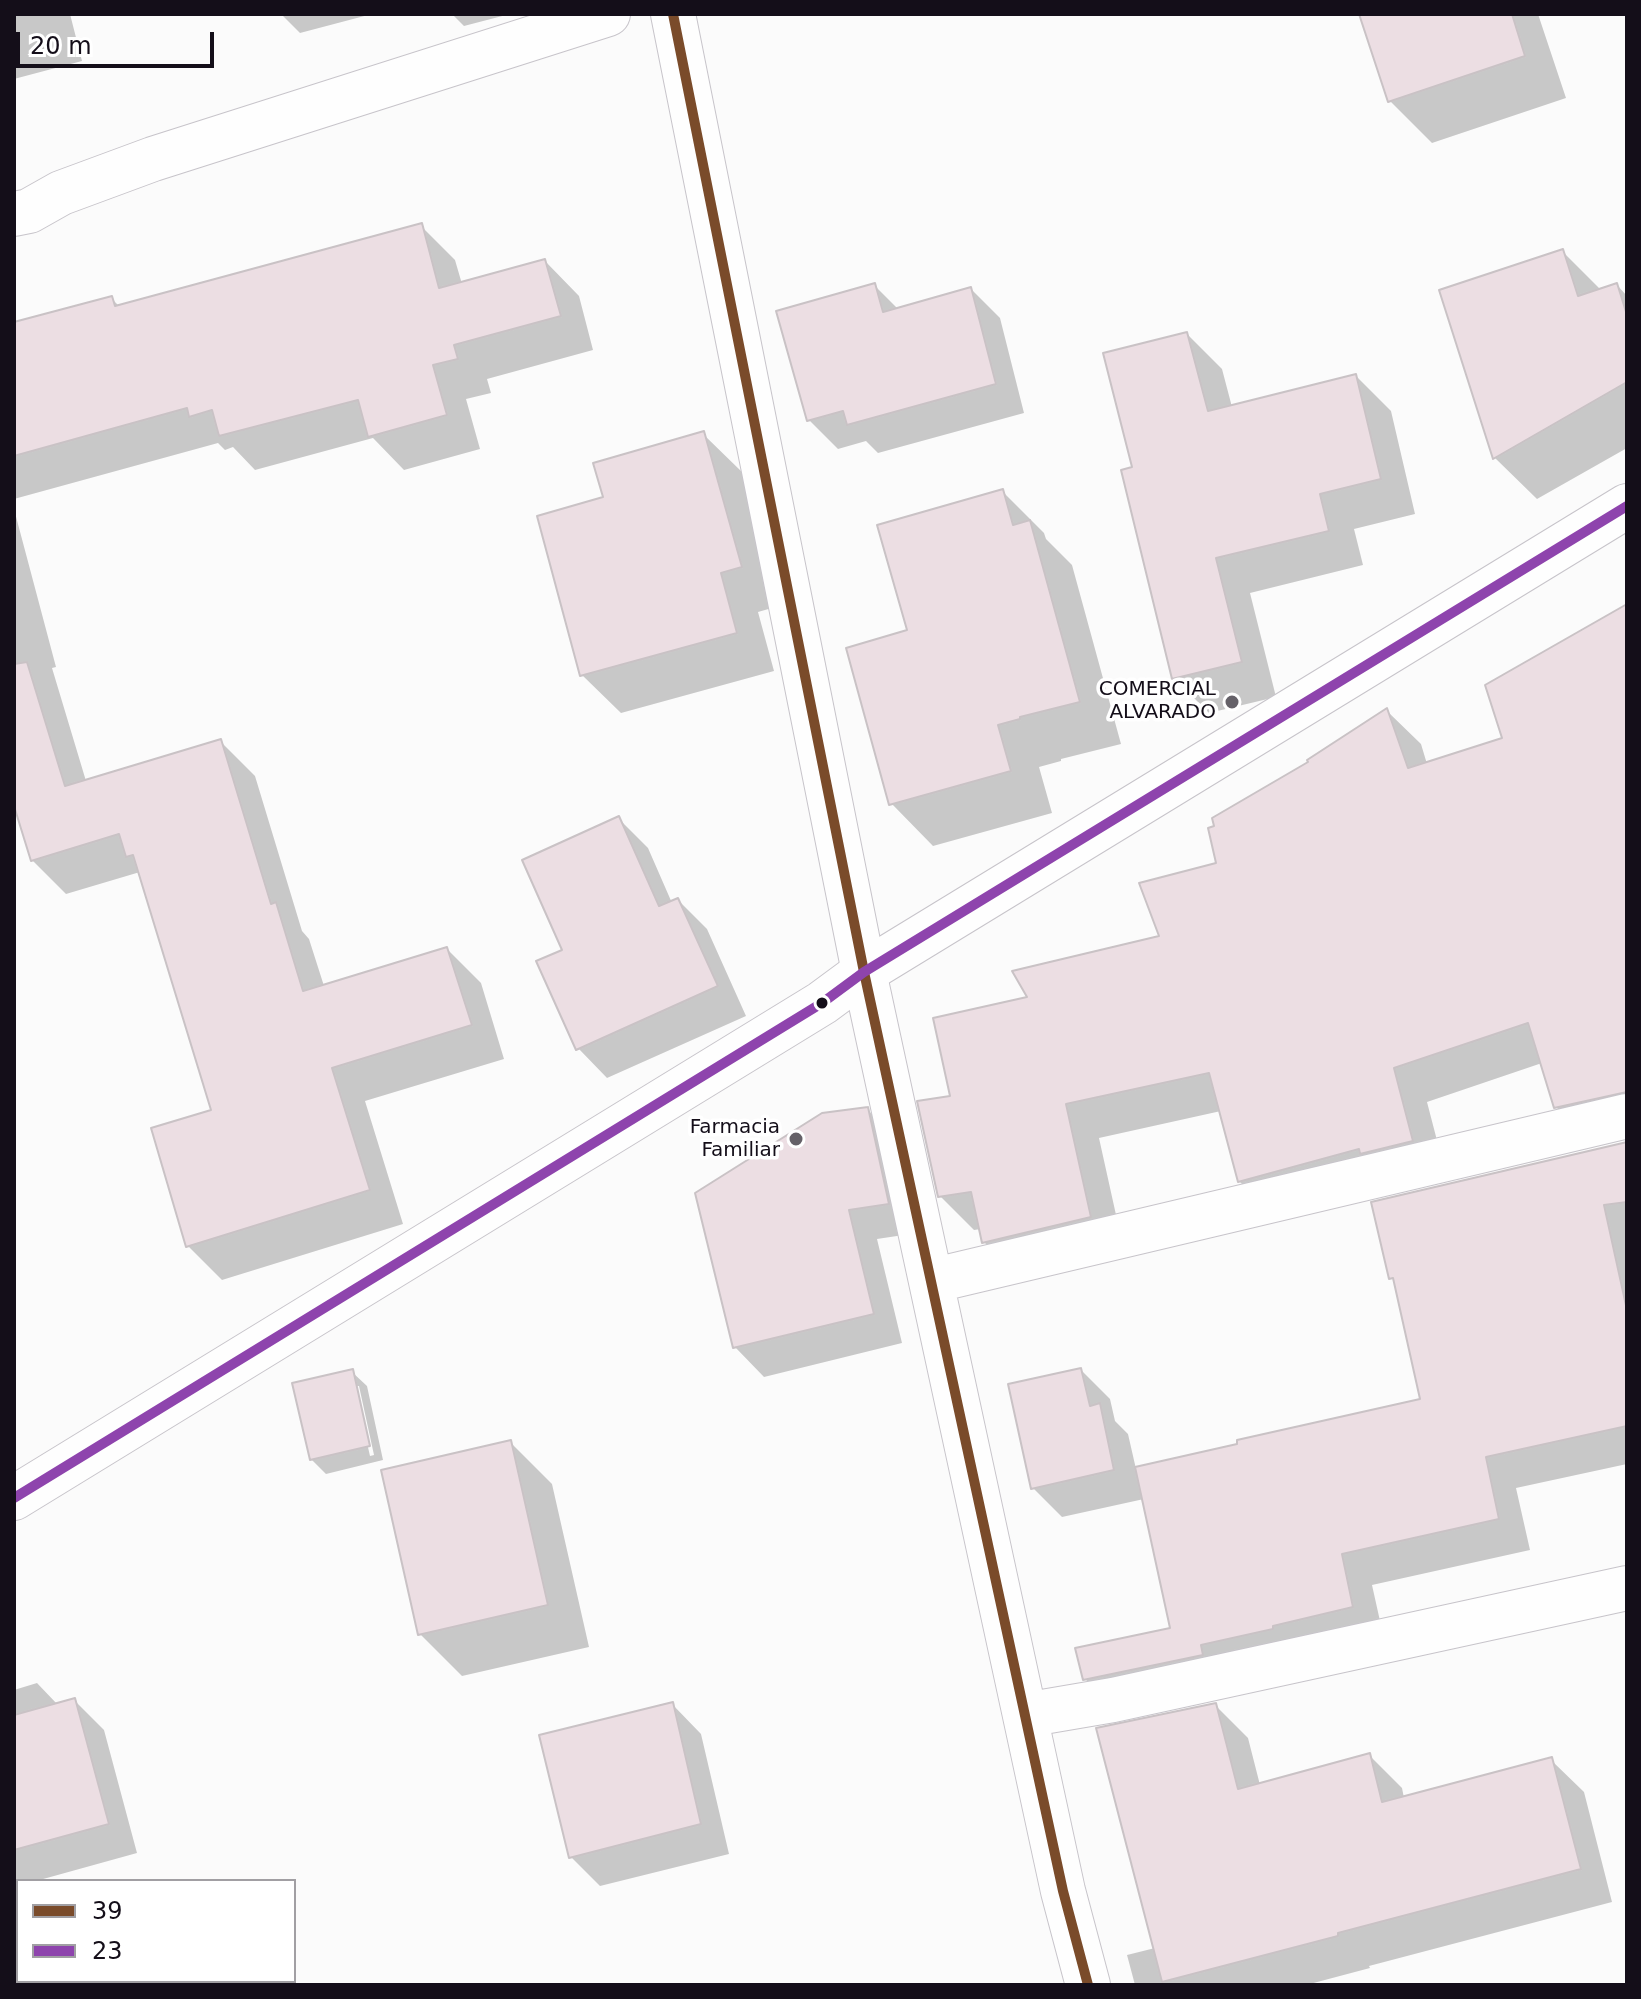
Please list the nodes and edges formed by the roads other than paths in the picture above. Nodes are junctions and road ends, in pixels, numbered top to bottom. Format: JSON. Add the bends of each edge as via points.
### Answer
{"nodes":[{"id":1,"x":608,"y":14,"type":"edge"},
{"id":2,"x":673,"y":14,"type":"edge"},
{"id":3,"x":14,"y":214,"type":"edge"},
{"id":4,"x":1627,"y":506,"type":"edge"},
{"id":5,"x":864,"y":972,"type":"junction"},
{"id":6,"x":1627,"y":1116,"type":"edge"},
{"id":7,"x":931,"y":1281,"type":"junction"},
{"id":8,"x":14,"y":1498,"type":"edge"},
{"id":9,"x":1627,"y":1588,"type":"edge"},
{"id":10,"x":1025,"y":1715,"type":"junction"},
{"id":11,"x":1088,"y":1985,"type":"edge"}],
"edges":[{"from":1,"to":3,"type":"street","via":[[153,159]]},
{"from":2,"to":5,"type":"street"},
{"from":4,"to":5,"type":"street"},
{"from":5,"to":7,"type":"street"},
{"from":5,"to":8,"type":"street","via":[[822,1003]]},
{"from":6,"to":7,"type":"street"},
{"from":7,"to":10,"type":"street"},
{"from":9,"to":10,"type":"street"},
{"from":10,"to":11,"type":"street"}]}
